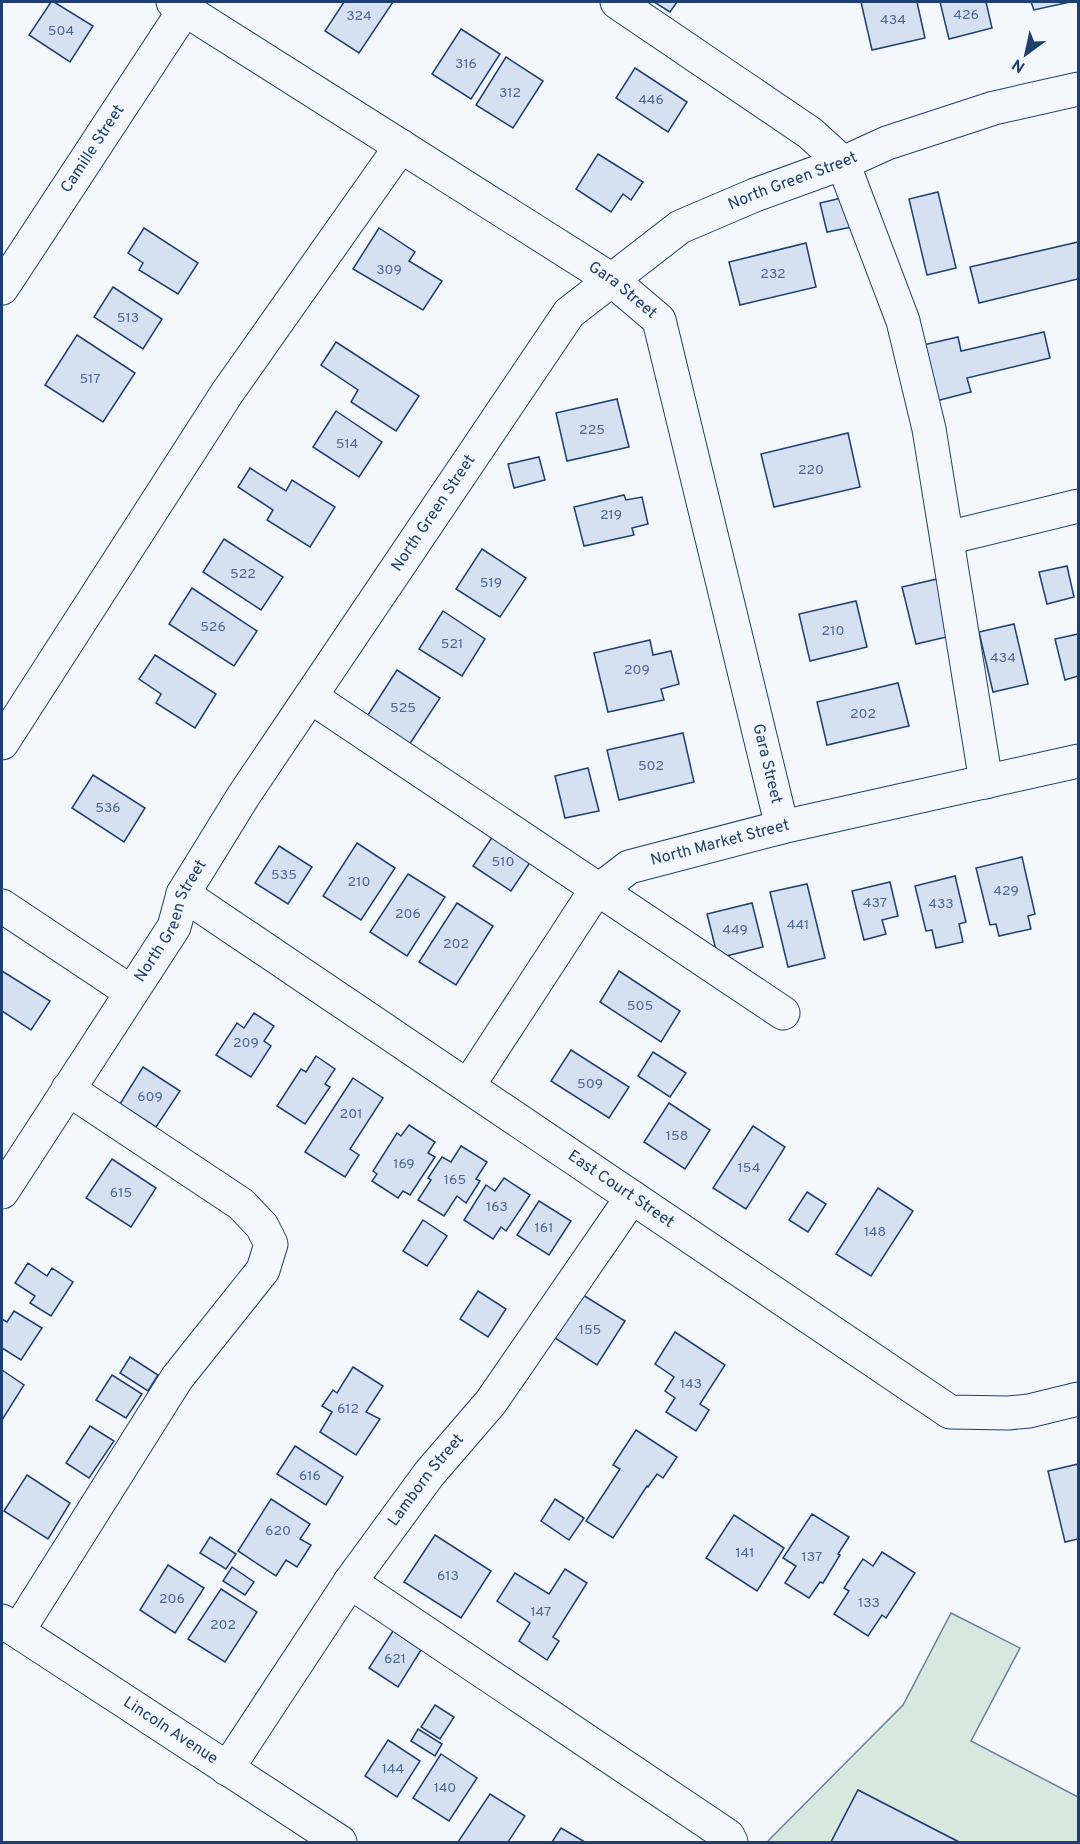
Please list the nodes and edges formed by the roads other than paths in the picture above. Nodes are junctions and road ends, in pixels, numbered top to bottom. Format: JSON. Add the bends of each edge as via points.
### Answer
{"nodes":[{"id":1,"x":617,"y":2,"type":"edge"},
{"id":2,"x":179,"y":5,"type":"edge"},
{"id":3,"x":1078,"y":89,"type":"edge"},
{"id":4,"x":401,"y":146,"type":"junction"},
{"id":5,"x":843,"y":163,"type":"junction"},
{"id":6,"x":612,"y":280,"type":"junction"},
{"id":7,"x":2,"y":288,"type":"edge"},
{"id":8,"x":1078,"y":506,"type":"edge"},
{"id":9,"x":947,"y":538,"type":"junction"},
{"id":10,"x":311,"y":697,"type":"junction"},
{"id":11,"x":2,"y":743,"type":"edge"},
{"id":12,"x":1078,"y":761,"type":"edge"},
{"id":13,"x":986,"y":782,"type":"junction"},
{"id":14,"x":782,"y":827,"type":"junction"},
{"id":15,"x":599,"y":890,"type":"junction"},
{"id":16,"x":183,"y":894,"type":"junction"},
{"id":17,"x":2,"y":906,"type":"edge"},
{"id":18,"x":131,"y":992,"type":"junction"},
{"id":19,"x":783,"y":1013,"type":"dead end"},
{"id":20,"x":468,"y":1086,"type":"junction"},
{"id":21,"x":68,"y":1089,"type":"junction"},
{"id":22,"x":2,"y":1192,"type":"edge"},
{"id":23,"x":632,"y":1197,"type":"junction"},
{"id":24,"x":1078,"y":1399,"type":"edge"},
{"id":25,"x":350,"y":1582,"type":"junction"},
{"id":26,"x":10,"y":1626,"type":"edge"},
{"id":27,"x":227,"y":1769,"type":"junction"},
{"id":28,"x":339,"y":1842,"type":"edge"},
{"id":29,"x":731,"y":1842,"type":"edge"}],
"edges":[{"from":1,"to":5,"type":"street","via":[[810,133]]},
{"from":2,"to":4,"type":"street","name":"Gara Street"},
{"from":2,"to":7,"type":"street","name":"Camille Street"},
{"from":3,"to":5,"type":"street","name":"North Green Street","via":[[994,108],[887,143]]},
{"from":4,"to":6,"type":"street","name":"Gara Street"},
{"from":4,"to":11,"type":"street","via":[[227,393]]},
{"from":5,"to":6,"type":"street","name":"North Green Street","via":[[680,227]]},
{"from":5,"to":9,"type":"street","via":[[903,321],[929,429]]},
{"from":6,"to":10,"type":"street","name":"North Green Street","via":[[569,313]]},
{"from":6,"to":14,"type":"street","name":"Gara Street","via":[[659,320]]},
{"from":8,"to":9,"type":"street"},
{"from":9,"to":13,"type":"street"},
{"from":10,"to":15,"type":"street"},
{"from":10,"to":16,"type":"street","name":"North Green Street"},
{"from":12,"to":13,"type":"street","name":"North Market Street"},
{"from":13,"to":14,"type":"street","name":"North Market Street"},
{"from":14,"to":15,"type":"street","name":"North Market Street","via":[[629,867]]},
{"from":15,"to":19,"type":"street"},
{"from":15,"to":20,"type":"street","name":"North Market Street"},
{"from":16,"to":18,"type":"street","name":"North Green Street","via":[[174,927]]},
{"from":16,"to":20,"type":"street","name":"East Court Street"},
{"from":17,"to":18,"type":"street"},
{"from":18,"to":21,"type":"street","name":"North Green Street"},
{"from":20,"to":23,"type":"street","name":"East Court Street"},
{"from":21,"to":22,"type":"street","name":"North Green Street"},
{"from":21,"to":26,"type":"street","via":[[240,1204],[262,1226],[271,1244],[263,1270],[177,1378]]},
{"from":23,"to":24,"type":"street","name":"East Court Street","via":[[950,1413],[1018,1412]]},
{"from":23,"to":25,"type":"street","name":"Lamborn Street","via":[[490,1402],[429,1474]]},
{"from":25,"to":27,"type":"street","name":"Lamborn Street"},
{"from":25,"to":29,"type":"street","via":[[728,1836]]},
{"from":26,"to":27,"type":"street","name":"Lincoln Avenue"},
{"from":27,"to":28,"type":"street","name":"Lincoln Avenue"}]}
